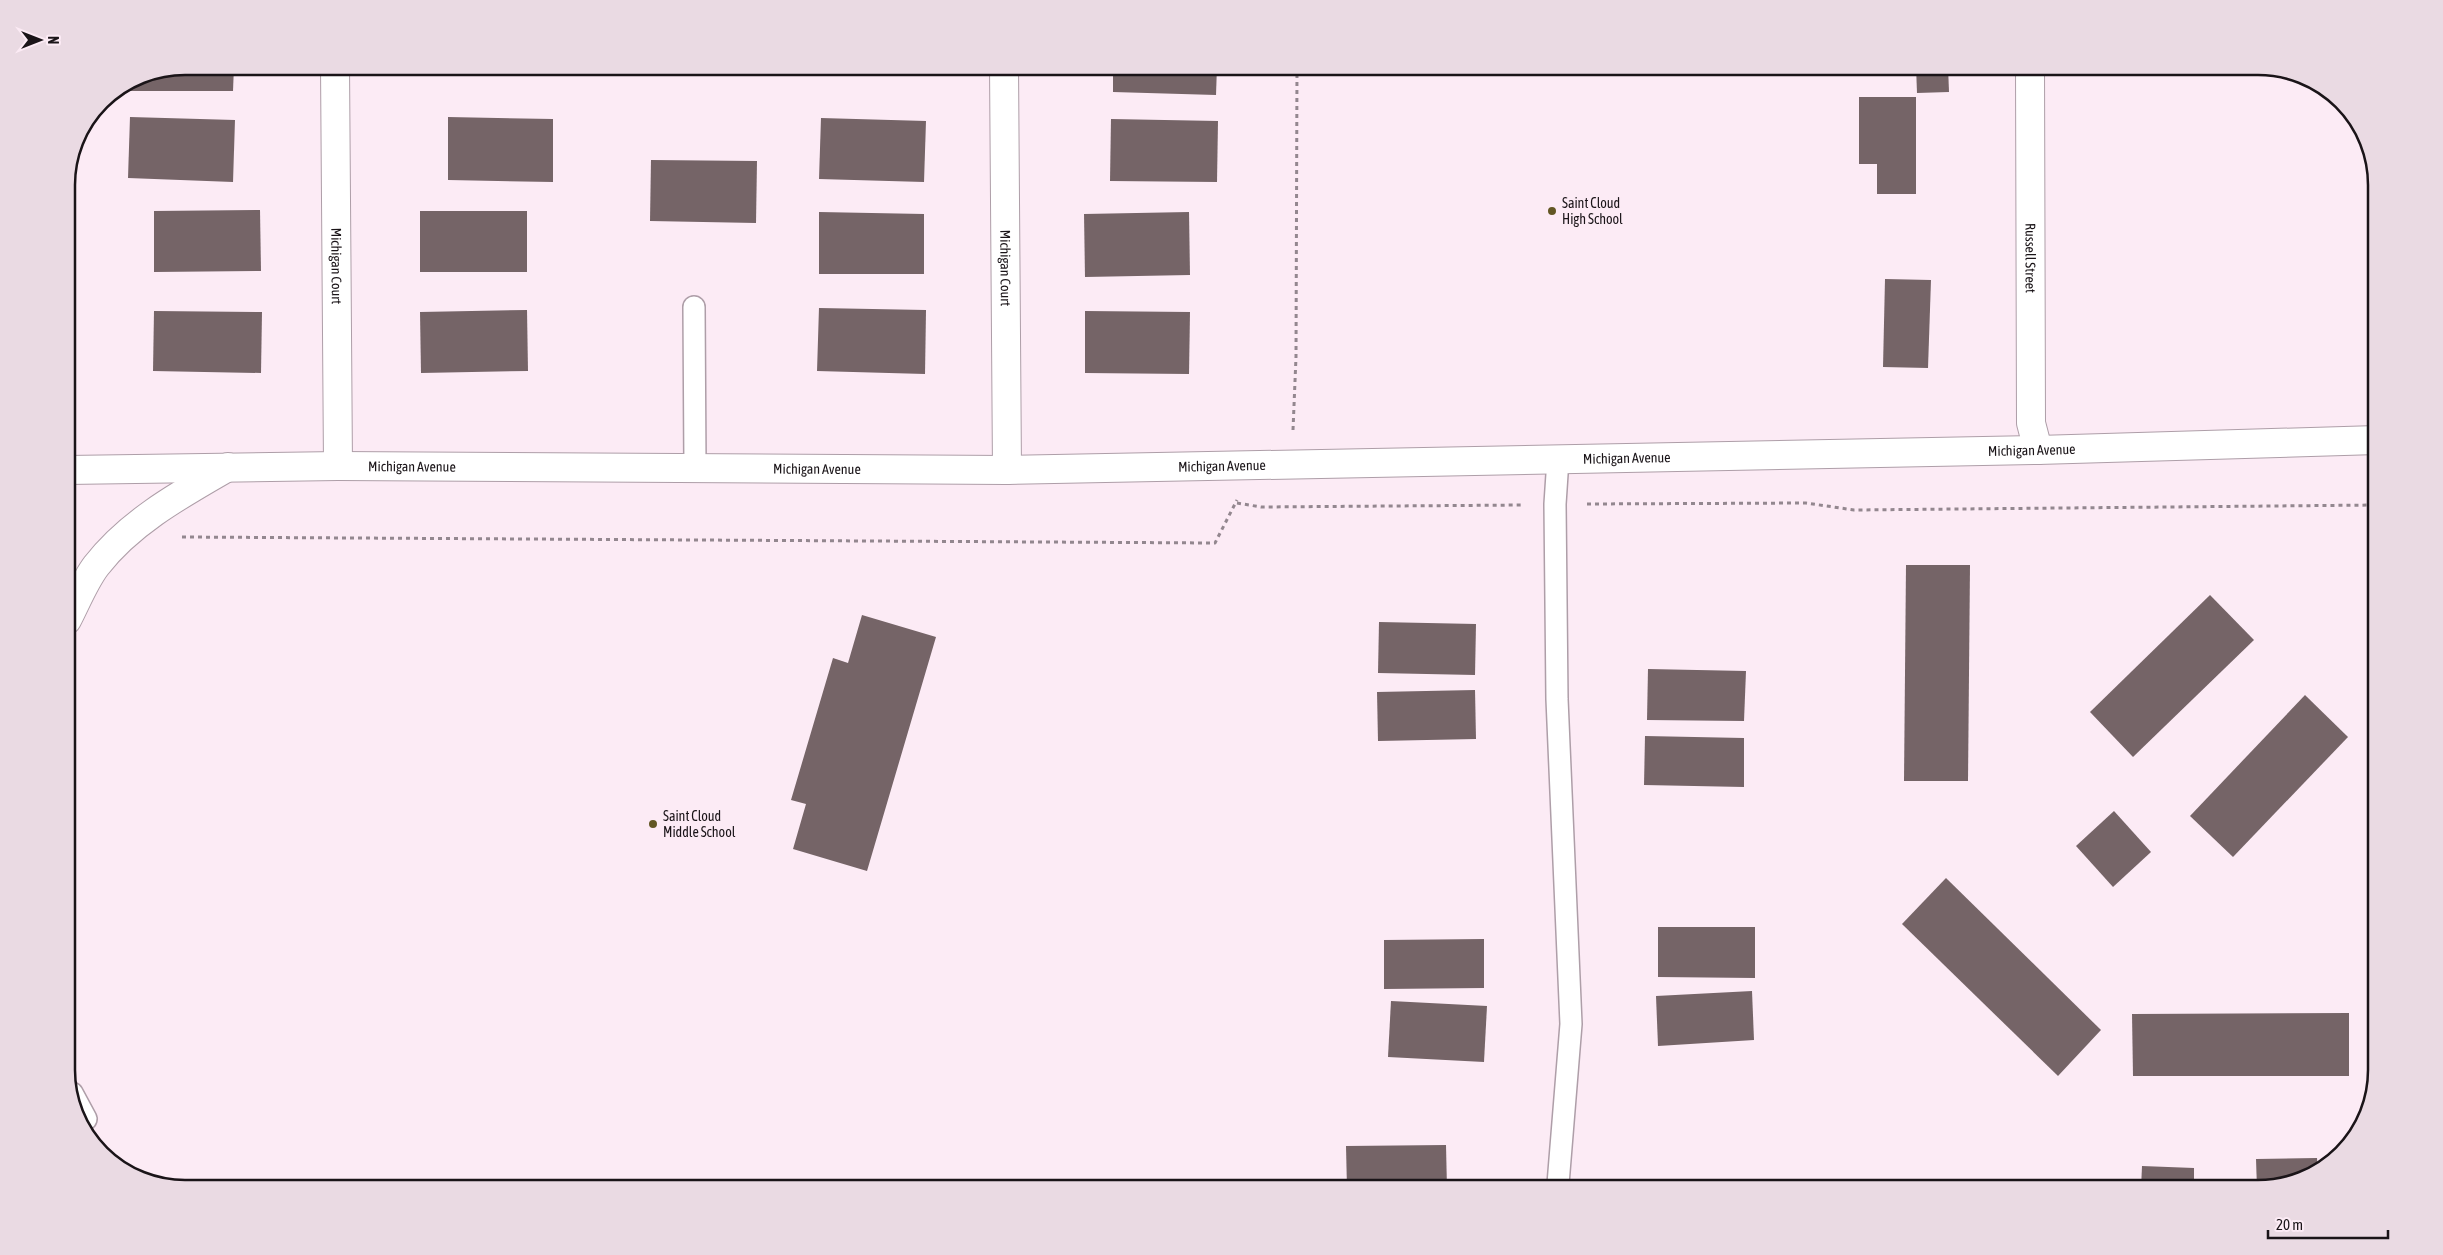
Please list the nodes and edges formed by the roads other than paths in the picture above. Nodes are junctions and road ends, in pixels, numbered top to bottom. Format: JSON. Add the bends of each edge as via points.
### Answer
{"nodes":[{"id":1,"x":335,"y":75,"type":"edge"},
{"id":2,"x":1004,"y":75,"type":"edge"},
{"id":3,"x":2030,"y":75,"type":"edge"},
{"id":4,"x":694,"y":307,"type":"dead end"},
{"id":5,"x":2368,"y":440,"type":"edge"},
{"id":6,"x":2038,"y":450,"type":"junction"},
{"id":7,"x":1558,"y":459,"type":"junction"},
{"id":8,"x":338,"y":466,"type":"junction"},
{"id":9,"x":228,"y":467,"type":"junction"},
{"id":10,"x":695,"y":468,"type":"junction"},
{"id":11,"x":75,"y":470,"type":"edge"},
{"id":12,"x":1008,"y":470,"type":"junction"},
{"id":13,"x":75,"y":604,"type":"edge"},
{"id":14,"x":1558,"y":1180,"type":"edge"}],
"edges":[{"from":1,"to":8,"type":"street","name":"Michigan Court"},
{"from":2,"to":12,"type":"street","name":"Michigan Court"},
{"from":3,"to":6,"type":"street","name":"Russell Street","via":[[2031,423]]},
{"from":4,"to":10,"type":"lane"},
{"from":5,"to":6,"type":"street","name":"Michigan Avenue"},
{"from":6,"to":7,"type":"street","name":"Michigan Avenue"},
{"from":7,"to":12,"type":"street","name":"Michigan Avenue"},
{"from":7,"to":14,"type":"lane","via":[[1555,504],[1557,699],[1571,1024]]},
{"from":8,"to":9,"type":"street","name":"Michigan Avenue"},
{"from":8,"to":10,"type":"street","name":"Michigan Avenue"},
{"from":9,"to":11,"type":"street","name":"Michigan Avenue"},
{"from":9,"to":13,"type":"street","via":[[176,497],[124,536],[95,567]]},
{"from":10,"to":12,"type":"street","name":"Michigan Avenue"}]}
